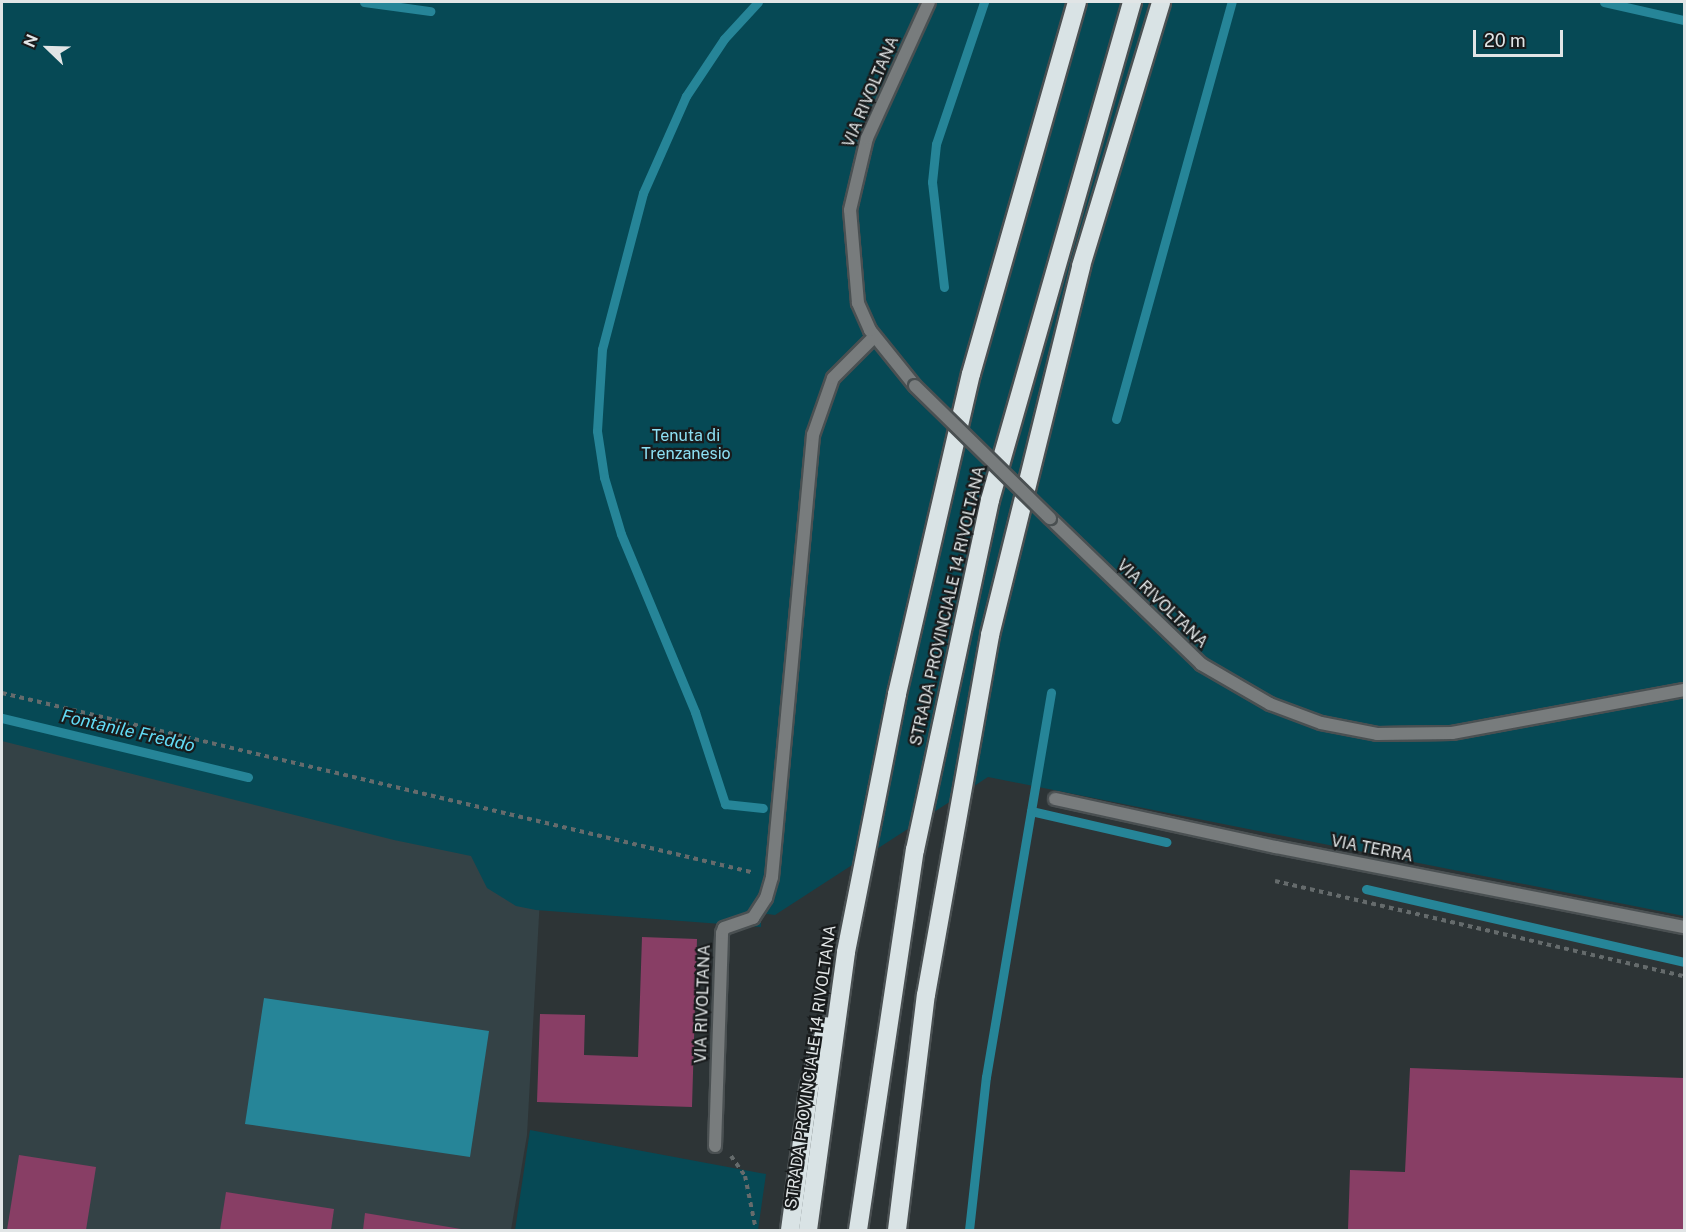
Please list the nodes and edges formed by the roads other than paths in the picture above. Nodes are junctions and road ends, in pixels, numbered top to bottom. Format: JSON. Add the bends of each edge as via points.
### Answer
{"nodes":[{"id":1,"x":929,"y":2,"type":"edge"},
{"id":2,"x":1077,"y":2,"type":"edge"},
{"id":3,"x":1132,"y":2,"type":"edge"},
{"id":4,"x":1161,"y":2,"type":"edge"},
{"id":5,"x":874,"y":337,"type":"junction"},
{"id":6,"x":1684,"y":690,"type":"edge"},
{"id":7,"x":1055,"y":800,"type":"dead end"},
{"id":8,"x":1684,"y":927,"type":"edge"},
{"id":9,"x":846,"y":952,"type":"junction"},
{"id":10,"x":715,"y":1146,"type":"road end"},
{"id":11,"x":790,"y":1230,"type":"edge"},
{"id":12,"x":808,"y":1230,"type":"edge"},
{"id":13,"x":858,"y":1230,"type":"edge"},
{"id":14,"x":897,"y":1230,"type":"edge"}],
"edges":[{"from":1,"to":5,"type":"street","name":"VIA RIVOLTANA","via":[[879,108],[853,190],[850,226],[855,290]]},
{"from":2,"to":9,"type":"highway","name":"STRADA PROVINCIALE 14 RIVOLTANA","via":[[1027,166],[949,461],[874,802]]},
{"from":3,"to":13,"type":"highway","name":"STRADA PROVINCIALE 14 RIVOLTANA","via":[[987,511],[915,850]]},
{"from":4,"to":14,"type":"highway","via":[[1078,277],[990,634],[926,995]]},
{"from":5,"to":6,"type":"street","name":"VIA RIVOLTANA","bridge":true,"via":[[915,386],[1201,664],[1270,704],[1321,723],[1377,734],[1452,733]]},
{"from":5,"to":10,"type":"street","name":"VIA RIVOLTANA","via":[[833,378],[813,435],[772,877],[766,898],[753,918],[722,931]]},
{"from":7,"to":8,"type":"street","name":"VIA TERRA","via":[[1276,848]]},
{"from":9,"to":11,"type":"highway","via":[[809,1089]]},
{"from":9,"to":12,"type":"highway","name":"STRADA PROVINCIALE 14 RIVOLTANA"}]}
